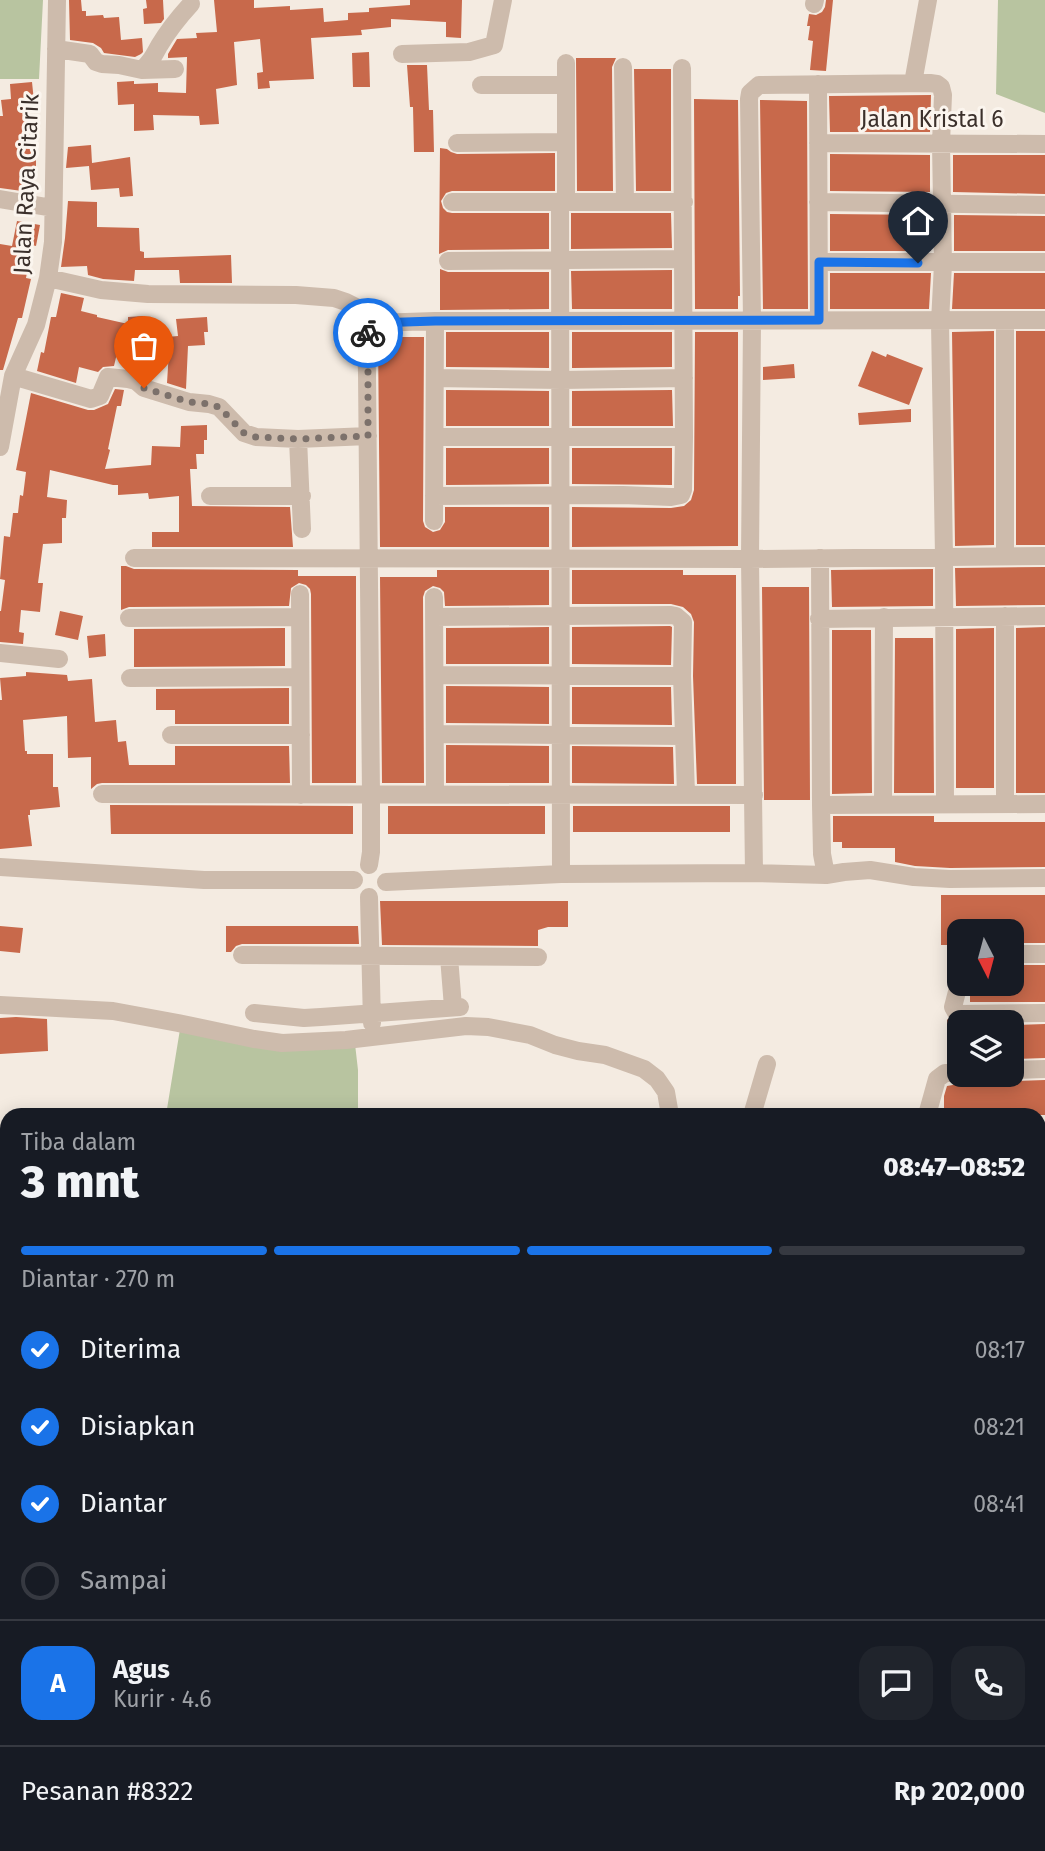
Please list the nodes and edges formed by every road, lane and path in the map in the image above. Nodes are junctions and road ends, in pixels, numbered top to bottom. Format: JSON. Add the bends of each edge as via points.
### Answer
{"nodes":[{"id":1,"x":57,"y":0,"type":"edge"},
{"id":2,"x":503,"y":0,"type":"edge"},
{"id":3,"x":928,"y":0,"type":"edge"},
{"id":4,"x":191,"y":4,"type":"dead end"},
{"id":5,"x":56,"y":49,"type":"junction"},
{"id":6,"x":402,"y":54,"type":"dead end"},
{"id":7,"x":566,"y":63,"type":"dead end"},
{"id":8,"x":623,"y":66,"type":"dead end"},
{"id":9,"x":682,"y":68,"type":"dead end"},
{"id":10,"x":175,"y":69,"type":"dead end"},
{"id":11,"x":142,"y":70,"type":"junction"},
{"id":12,"x":913,"y":83,"type":"junction"},
{"id":13,"x":818,"y":84,"type":"junction"},
{"id":14,"x":481,"y":85,"type":"dead end"},
{"id":15,"x":565,"y":85,"type":"junction"},
{"id":16,"x":565,"y":142,"type":"junction"},
{"id":17,"x":457,"y":143,"type":"dead end"},
{"id":18,"x":818,"y":143,"type":"junction"},
{"id":19,"x":941,"y":143,"type":"junction"},
{"id":20,"x":1045,"y":144,"type":"edge"},
{"id":21,"x":0,"y":199,"type":"edge"},
{"id":22,"x":563,"y":201,"type":"junction"},
{"id":23,"x":452,"y":202,"type":"dead end"},
{"id":24,"x":625,"y":202,"type":"junction"},
{"id":25,"x":684,"y":202,"type":"junction"},
{"id":26,"x":818,"y":202,"type":"junction"},
{"id":27,"x":942,"y":204,"type":"junction"},
{"id":28,"x":1045,"y":205,"type":"edge"},
{"id":29,"x":53,"y":208,"type":"junction"},
{"id":30,"x":683,"y":259,"type":"junction"},
{"id":31,"x":559,"y":260,"type":"junction"},
{"id":32,"x":448,"y":261,"type":"dead end"},
{"id":33,"x":819,"y":262,"type":"junction"},
{"id":34,"x":1045,"y":262,"type":"edge"},
{"id":35,"x":943,"y":264,"type":"junction"},
{"id":36,"x":48,"y":278,"type":"junction"},
{"id":37,"x":561,"y":320,"type":"junction"},
{"id":38,"x":684,"y":320,"type":"junction"},
{"id":39,"x":751,"y":320,"type":"junction"},
{"id":40,"x":819,"y":320,"type":"junction"},
{"id":41,"x":1045,"y":320,"type":"edge"},
{"id":42,"x":435,"y":321,"type":"junction"},
{"id":43,"x":940,"y":321,"type":"junction"},
{"id":44,"x":1005,"y":321,"type":"junction"},
{"id":45,"x":368,"y":328,"type":"junction"},
{"id":46,"x":13,"y":376,"type":"junction"},
{"id":47,"x":435,"y":377,"type":"junction"},
{"id":48,"x":684,"y":379,"type":"junction"},
{"id":49,"x":562,"y":380,"type":"junction"},
{"id":50,"x":2,"y":426,"type":"edge"},
{"id":51,"x":368,"y":436,"type":"junction"},
{"id":52,"x":436,"y":437,"type":"junction"},
{"id":53,"x":561,"y":438,"type":"junction"},
{"id":54,"x":684,"y":438,"type":"junction"},
{"id":55,"x":298,"y":439,"type":"junction"},
{"id":56,"x":0,"y":447,"type":"edge"},
{"id":57,"x":210,"y":496,"type":"dead end"},
{"id":58,"x":302,"y":496,"type":"junction"},
{"id":59,"x":435,"y":496,"type":"junction"},
{"id":60,"x":560,"y":496,"type":"junction"},
{"id":61,"x":434,"y":522,"type":"dead end"},
{"id":62,"x":302,"y":529,"type":"dead end"},
{"id":63,"x":1004,"y":555,"type":"junction"},
{"id":64,"x":944,"y":556,"type":"junction"},
{"id":65,"x":1045,"y":556,"type":"edge"},
{"id":66,"x":134,"y":558,"type":"dead end"},
{"id":67,"x":368,"y":558,"type":"junction"},
{"id":68,"x":561,"y":558,"type":"junction"},
{"id":69,"x":820,"y":558,"type":"junction"},
{"id":70,"x":750,"y":559,"type":"junction"},
{"id":71,"x":300,"y":594,"type":"dead end"},
{"id":72,"x":435,"y":597,"type":"dead end"},
{"id":73,"x":561,"y":616,"type":"junction"},
{"id":74,"x":1005,"y":616,"type":"junction"},
{"id":75,"x":1045,"y":616,"type":"edge"},
{"id":76,"x":300,"y":617,"type":"junction"},
{"id":77,"x":435,"y":617,"type":"junction"},
{"id":78,"x":884,"y":617,"type":"junction"},
{"id":79,"x":944,"y":617,"type":"junction"},
{"id":80,"x":128,"y":618,"type":"dead end"},
{"id":81,"x":819,"y":619,"type":"junction"},
{"id":82,"x":0,"y":653,"type":"edge"},
{"id":83,"x":59,"y":659,"type":"dead end"},
{"id":84,"x":436,"y":675,"type":"junction"},
{"id":85,"x":682,"y":676,"type":"junction"},
{"id":86,"x":300,"y":677,"type":"junction"},
{"id":87,"x":562,"y":677,"type":"junction"},
{"id":88,"x":130,"y":678,"type":"dead end"},
{"id":89,"x":436,"y":734,"type":"junction"},
{"id":90,"x":171,"y":735,"type":"dead end"},
{"id":91,"x":301,"y":735,"type":"junction"},
{"id":92,"x":560,"y":735,"type":"junction"},
{"id":93,"x":683,"y":736,"type":"junction"},
{"id":94,"x":102,"y":794,"type":"dead end"},
{"id":95,"x":301,"y":794,"type":"junction"},
{"id":96,"x":435,"y":794,"type":"junction"},
{"id":97,"x":686,"y":794,"type":"junction"},
{"id":98,"x":371,"y":795,"type":"junction"},
{"id":99,"x":561,"y":795,"type":"junction"},
{"id":100,"x":754,"y":795,"type":"junction"},
{"id":101,"x":1005,"y":803,"type":"junction"},
{"id":102,"x":945,"y":804,"type":"junction"},
{"id":103,"x":1045,"y":804,"type":"edge"},
{"id":104,"x":821,"y":805,"type":"junction"},
{"id":105,"x":883,"y":805,"type":"junction"},
{"id":106,"x":369,"y":865,"type":"junction"},
{"id":107,"x":0,"y":867,"type":"edge"},
{"id":108,"x":754,"y":873,"type":"junction"},
{"id":109,"x":561,"y":874,"type":"junction"},
{"id":110,"x":826,"y":876,"type":"junction"},
{"id":111,"x":1045,"y":878,"type":"edge"},
{"id":112,"x":354,"y":880,"type":"junction"},
{"id":113,"x":386,"y":881,"type":"junction"},
{"id":114,"x":369,"y":897,"type":"junction"},
{"id":115,"x":1024,"y":954,"type":"edge"},
{"id":116,"x":1045,"y":954,"type":"edge"},
{"id":117,"x":242,"y":955,"type":"dead end"},
{"id":118,"x":370,"y":956,"type":"junction"},
{"id":119,"x":449,"y":957,"type":"junction"},
{"id":120,"x":538,"y":957,"type":"dead end"},
{"id":121,"x":956,"y":996,"type":"edge"},
{"id":122,"x":0,"y":1005,"type":"edge"},
{"id":123,"x":254,"y":1013,"type":"dead end"},
{"id":124,"x":1045,"y":1013,"type":"edge"},
{"id":125,"x":371,"y":1014,"type":"junction"},
{"id":126,"x":373,"y":1036,"type":"junction"},
{"id":127,"x":767,"y":1064,"type":"dead end"},
{"id":128,"x":1045,"y":1069,"type":"edge"},
{"id":129,"x":1024,"y":1070,"type":"edge"},
{"id":130,"x":947,"y":1073,"type":"edge"},
{"id":131,"x":669,"y":1108,"type":"edge"},
{"id":132,"x":754,"y":1108,"type":"edge"},
{"id":133,"x":929,"y":1108,"type":"edge"}],
"edges":[{"from":1,"to":5,"type":"street","name":"Jalan Raya Citarik"},
{"from":2,"to":6,"type":"street","via":[[494,45],[469,52]]},
{"from":3,"to":12,"type":"street"},
{"from":4,"to":11,"type":"street"},
{"from":5,"to":11,"type":"street","via":[[90,54],[102,64]]},
{"from":5,"to":29,"type":"street","name":"Jalan Raya Citarik"},
{"from":7,"to":15,"type":"street"},
{"from":8,"to":24,"type":"street"},
{"from":9,"to":25,"type":"street"},
{"from":10,"to":11,"type":"street"},
{"from":12,"to":13,"type":"street"},
{"from":12,"to":19,"type":"street","via":[[941,87]]},
{"from":13,"to":18,"type":"street"},
{"from":13,"to":39,"type":"street","via":[[759,85],[750,93]]},
{"from":14,"to":15,"type":"street"},
{"from":15,"to":16,"type":"street"},
{"from":16,"to":17,"type":"street"},
{"from":16,"to":22,"type":"street"},
{"from":18,"to":19,"type":"street","name":"Jalan Kristal 6"},
{"from":18,"to":26,"type":"street"},
{"from":19,"to":20,"type":"street","name":"Jalan Kristal 6"},
{"from":19,"to":27,"type":"street"},
{"from":21,"to":29,"type":"street"},
{"from":22,"to":23,"type":"street"},
{"from":22,"to":24,"type":"street"},
{"from":22,"to":31,"type":"street"},
{"from":24,"to":25,"type":"street"},
{"from":25,"to":30,"type":"street"},
{"from":26,"to":27,"type":"street"},
{"from":26,"to":33,"type":"street"},
{"from":27,"to":28,"type":"street"},
{"from":27,"to":35,"type":"street"},
{"from":29,"to":36,"type":"street","name":"Jalan Raya Citarik"},
{"from":30,"to":31,"type":"street"},
{"from":30,"to":38,"type":"street"},
{"from":31,"to":32,"type":"street"},
{"from":31,"to":37,"type":"street"},
{"from":33,"to":35,"type":"street"},
{"from":33,"to":40,"type":"street"},
{"from":34,"to":35,"type":"street"},
{"from":35,"to":43,"type":"street"},
{"from":36,"to":45,"type":"street","via":[[148,294],[334,298],[356,307]]},
{"from":36,"to":46,"type":"street","name":"Jalan Raya Citarik","via":[[36,325]]},
{"from":37,"to":38,"type":"street"},
{"from":37,"to":42,"type":"street"},
{"from":37,"to":49,"type":"street"},
{"from":38,"to":39,"type":"street"},
{"from":38,"to":48,"type":"street"},
{"from":39,"to":40,"type":"street"},
{"from":39,"to":70,"type":"street"},
{"from":40,"to":43,"type":"street"},
{"from":41,"to":44,"type":"street"},
{"from":42,"to":45,"type":"street","via":[[375,323]]},
{"from":42,"to":47,"type":"street"},
{"from":43,"to":44,"type":"street"},
{"from":43,"to":64,"type":"street"},
{"from":44,"to":63,"type":"street"},
{"from":45,"to":51,"type":"street"},
{"from":46,"to":50,"type":"street","name":"Jalan Raya Citarik"},
{"from":46,"to":55,"type":"street","via":[[91,399],[100,396],[108,377],[128,379],[144,388],[219,407],[244,433]]},
{"from":47,"to":49,"type":"street"},
{"from":47,"to":52,"type":"street"},
{"from":48,"to":49,"type":"street"},
{"from":48,"to":54,"type":"street"},
{"from":49,"to":53,"type":"street"},
{"from":50,"to":56,"type":"street","name":"Jalan Raya Citarik"},
{"from":51,"to":55,"type":"street"},
{"from":51,"to":67,"type":"street"},
{"from":52,"to":53,"type":"street"},
{"from":52,"to":59,"type":"street"},
{"from":53,"to":54,"type":"street"},
{"from":53,"to":60,"type":"street"},
{"from":54,"to":60,"type":"street","via":[[681,495]]},
{"from":55,"to":58,"type":"street"},
{"from":57,"to":58,"type":"street"},
{"from":58,"to":62,"type":"street"},
{"from":59,"to":60,"type":"street"},
{"from":59,"to":61,"type":"street"},
{"from":60,"to":68,"type":"street"},
{"from":63,"to":64,"type":"street"},
{"from":63,"to":65,"type":"street"},
{"from":64,"to":69,"type":"street"},
{"from":64,"to":79,"type":"street"},
{"from":66,"to":67,"type":"street"},
{"from":67,"to":68,"type":"street"},
{"from":67,"to":98,"type":"street"},
{"from":68,"to":70,"type":"street"},
{"from":68,"to":73,"type":"street"},
{"from":69,"to":70,"type":"street"},
{"from":69,"to":81,"type":"street"},
{"from":70,"to":100,"type":"street"},
{"from":71,"to":76,"type":"street"},
{"from":72,"to":77,"type":"street"},
{"from":73,"to":77,"type":"street"},
{"from":73,"to":85,"type":"street","via":[[676,615],[683,622]]},
{"from":73,"to":87,"type":"street"},
{"from":74,"to":75,"type":"street"},
{"from":74,"to":79,"type":"street"},
{"from":74,"to":101,"type":"street"},
{"from":76,"to":80,"type":"street"},
{"from":76,"to":86,"type":"street"},
{"from":77,"to":84,"type":"street"},
{"from":78,"to":79,"type":"street"},
{"from":78,"to":81,"type":"street"},
{"from":78,"to":105,"type":"street"},
{"from":79,"to":102,"type":"street"},
{"from":81,"to":104,"type":"street"},
{"from":82,"to":83,"type":"street"},
{"from":84,"to":87,"type":"street"},
{"from":84,"to":89,"type":"street"},
{"from":85,"to":87,"type":"street"},
{"from":85,"to":93,"type":"street"},
{"from":86,"to":88,"type":"street"},
{"from":86,"to":91,"type":"street"},
{"from":87,"to":92,"type":"street"},
{"from":89,"to":92,"type":"street"},
{"from":89,"to":96,"type":"street"},
{"from":90,"to":91,"type":"street"},
{"from":91,"to":95,"type":"street"},
{"from":92,"to":93,"type":"street"},
{"from":92,"to":99,"type":"street"},
{"from":93,"to":97,"type":"street"},
{"from":94,"to":95,"type":"street"},
{"from":95,"to":98,"type":"street"},
{"from":96,"to":98,"type":"street"},
{"from":96,"to":99,"type":"street"},
{"from":97,"to":99,"type":"street"},
{"from":97,"to":100,"type":"street"},
{"from":98,"to":106,"type":"street"},
{"from":99,"to":109,"type":"street"},
{"from":100,"to":108,"type":"street"},
{"from":101,"to":102,"type":"street"},
{"from":101,"to":103,"type":"street"},
{"from":102,"to":105,"type":"street"},
{"from":104,"to":105,"type":"street"},
{"from":104,"to":110,"type":"street"},
{"from":106,"to":112,"type":"street","via":[[361,867]]},
{"from":106,"to":113,"type":"street","via":[[381,870]]},
{"from":107,"to":112,"type":"street","via":[[204,880]]},
{"from":108,"to":109,"type":"street"},
{"from":108,"to":110,"type":"street"},
{"from":109,"to":113,"type":"street"},
{"from":110,"to":111,"type":"street","via":[[870,870],[950,879]]},
{"from":112,"to":114,"type":"street","via":[[358,892]]},
{"from":113,"to":114,"type":"street","via":[[381,893]]},
{"from":114,"to":118,"type":"street"},
{"from":115,"to":116,"type":"street"},
{"from":117,"to":118,"type":"street"},
{"from":118,"to":119,"type":"street"},
{"from":118,"to":125,"type":"street"},
{"from":119,"to":120,"type":"street"},
{"from":119,"to":125,"type":"street","via":[[457,1007]]},
{"from":121,"to":124,"type":"street","via":[[953,1007],[957,1014]]},
{"from":122,"to":126,"type":"street","via":[[113,1011],[282,1043]]},
{"from":123,"to":125,"type":"street","via":[[304,1018]]},
{"from":125,"to":126,"type":"street"},
{"from":126,"to":131,"type":"street","via":[[466,1026],[530,1035],[644,1069],[666,1092]]},
{"from":127,"to":132,"type":"street"},
{"from":128,"to":129,"type":"street"},
{"from":130,"to":133,"type":"street","via":[[937,1079]]}]}
